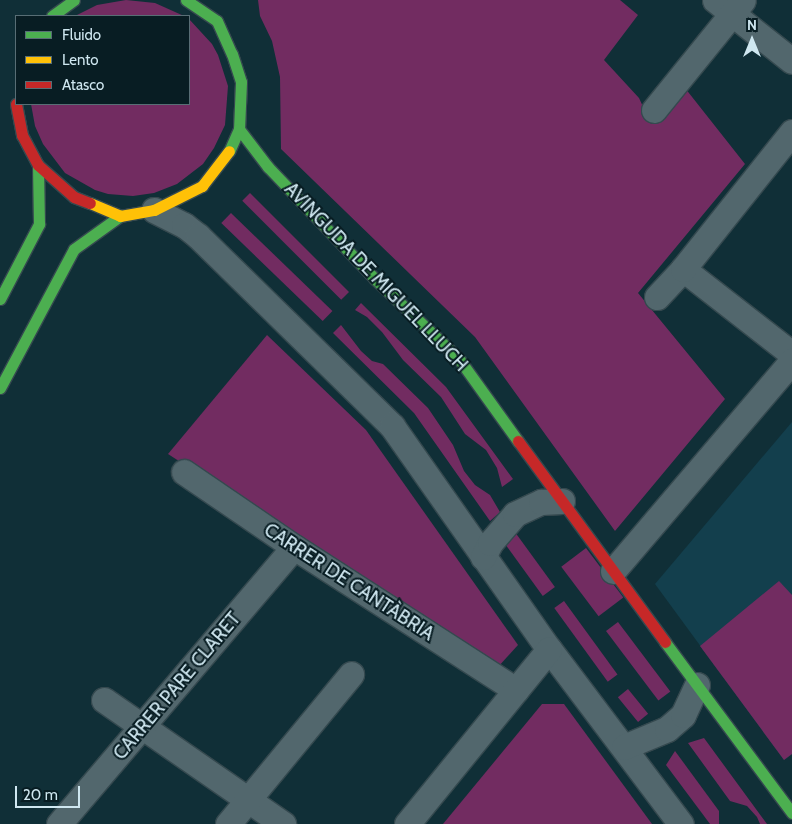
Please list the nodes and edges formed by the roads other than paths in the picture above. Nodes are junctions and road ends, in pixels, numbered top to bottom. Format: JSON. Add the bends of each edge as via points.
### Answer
{"nodes":[{"id":1,"x":54,"y":0,"type":"edge"},
{"id":2,"x":74,"y":0,"type":"edge"},
{"id":3,"x":186,"y":0,"type":"edge"},
{"id":4,"x":730,"y":4,"type":"edge"},
{"id":5,"x":219,"y":7,"type":"dead end"},
{"id":6,"x":52,"y":15,"type":"edge"},
{"id":7,"x":53,"y":15,"type":"edge"},
{"id":8,"x":217,"y":21,"type":"junction"},
{"id":9,"x":792,"y":61,"type":"edge"},
{"id":10,"x":17,"y":105,"type":"edge"},
{"id":11,"x":654,"y":110,"type":"dead end"},
{"id":12,"x":239,"y":129,"type":"junction"},
{"id":13,"x":792,"y":132,"type":"edge"},
{"id":14,"x":38,"y":165,"type":"junction"},
{"id":15,"x":154,"y":210,"type":"junction"},
{"id":16,"x":120,"y":216,"type":"junction"},
{"id":17,"x":683,"y":269,"type":"junction"},
{"id":18,"x":4,"y":286,"type":"edge"},
{"id":19,"x":657,"y":298,"type":"dead end"},
{"id":20,"x":792,"y":354,"type":"edge"},
{"id":21,"x":792,"y":361,"type":"edge"},
{"id":22,"x":0,"y":388,"type":"edge"},
{"id":23,"x":184,"y":472,"type":"dead end"},
{"id":24,"x":562,"y":501,"type":"junction"},
{"id":25,"x":294,"y":547,"type":"junction"},
{"id":26,"x":483,"y":557,"type":"junction"},
{"id":27,"x":612,"y":571,"type":"junction"},
{"id":28,"x":549,"y":649,"type":"junction"},
{"id":29,"x":351,"y":674,"type":"dead end"},
{"id":30,"x":697,"y":685,"type":"junction"},
{"id":31,"x":516,"y":690,"type":"junction"},
{"id":32,"x":104,"y":700,"type":"dead end"},
{"id":33,"x":143,"y":726,"type":"junction"},
{"id":34,"x":624,"y":747,"type":"junction"},
{"id":35,"x":248,"y":800,"type":"junction"},
{"id":36,"x":792,"y":813,"type":"edge"},
{"id":37,"x":59,"y":824,"type":"edge"},
{"id":38,"x":228,"y":824,"type":"edge"},
{"id":39,"x":283,"y":824,"type":"edge"},
{"id":40,"x":408,"y":824,"type":"edge"},
{"id":41,"x":681,"y":824,"type":"edge"}],
"edges":[{"from":1,"to":6,"type":"street"},
{"from":2,"to":7,"type":"street"},
{"from":3,"to":8,"type":"street"},
{"from":4,"to":9,"type":"street"},
{"from":4,"to":11,"type":"street"},
{"from":5,"to":8,"type":"street"},
{"from":8,"to":12,"type":"street","via":[[241,82]]},
{"from":10,"to":14,"type":"street","via":[[22,135]]},
{"from":12,"to":15,"type":"street","via":[[227,157],[202,186]]},
{"from":12,"to":24,"type":"street","name":"AVINGUDA DE MIGUEL LLUCH","via":[[268,167],[375,279],[459,359]]},
{"from":13,"to":17,"type":"street"},
{"from":14,"to":16,"type":"street","via":[[74,197]]},
{"from":14,"to":18,"type":"street","via":[[40,224]]},
{"from":15,"to":16,"type":"street"},
{"from":15,"to":26,"type":"street","via":[[198,236],[392,426]]},
{"from":16,"to":22,"type":"street","via":[[74,248]]},
{"from":17,"to":19,"type":"street"},
{"from":17,"to":20,"type":"street"},
{"from":21,"to":27,"type":"street"},
{"from":23,"to":25,"type":"street","name":"CARRER DE CANTÀBRIA"},
{"from":24,"to":26,"type":"street","via":[[541,502],[515,514],[490,543]]},
{"from":24,"to":27,"type":"street","name":"AVINGUDA DE MIGUEL LLUCH"},
{"from":25,"to":31,"type":"street","name":"CARRER DE CANTÀBRIA"},
{"from":25,"to":33,"type":"street","name":"CARRER PARE CLARET"},
{"from":26,"to":28,"type":"street"},
{"from":27,"to":30,"type":"street","name":"AVINGUDA DE MIGUEL LLUCH"},
{"from":28,"to":31,"type":"street"},
{"from":28,"to":34,"type":"street"},
{"from":29,"to":35,"type":"street"},
{"from":30,"to":34,"type":"street","via":[[683,715],[667,729]]},
{"from":30,"to":36,"type":"street","name":"AVINGUDA DE MIGUEL LLUCH"},
{"from":31,"to":40,"type":"street"},
{"from":32,"to":33,"type":"street"},
{"from":33,"to":35,"type":"street"},
{"from":33,"to":37,"type":"street","name":"CARRER PARE CLARET"},
{"from":34,"to":41,"type":"street"},
{"from":35,"to":38,"type":"street"},
{"from":35,"to":39,"type":"street"}]}
